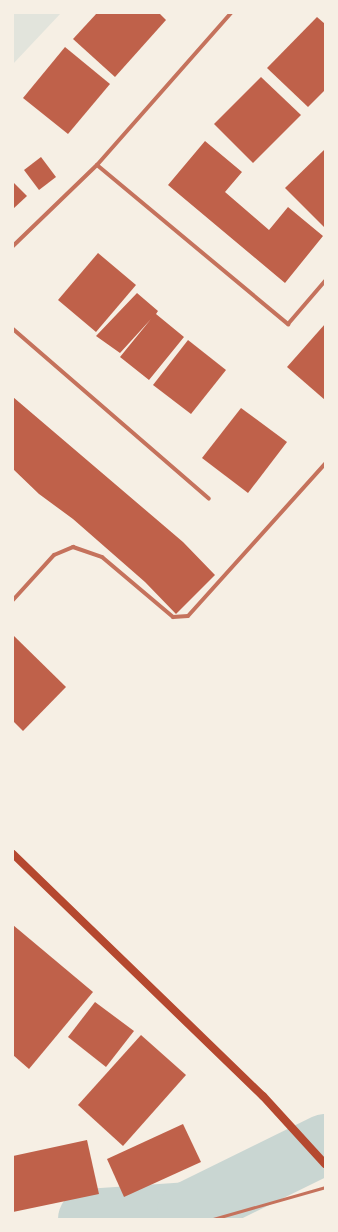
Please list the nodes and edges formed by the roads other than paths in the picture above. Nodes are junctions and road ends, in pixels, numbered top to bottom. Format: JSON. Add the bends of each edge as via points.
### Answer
{"nodes":[{"id":1,"x":231,"y":13,"type":"edge"},
{"id":2,"x":97,"y":165,"type":"junction"},
{"id":3,"x":13,"y":246,"type":"edge"},
{"id":4,"x":325,"y":281,"type":"edge"},
{"id":5,"x":13,"y":329,"type":"edge"},
{"id":6,"x":325,"y":464,"type":"edge"},
{"id":7,"x":210,"y":499,"type":"dead end"},
{"id":8,"x":13,"y":600,"type":"edge"},
{"id":9,"x":14,"y":858,"type":"edge"},
{"id":10,"x":325,"y":1164,"type":"edge"},
{"id":11,"x":325,"y":1187,"type":"edge"},
{"id":12,"x":213,"y":1219,"type":"edge"}],
"edges":[{"from":1,"to":2,"type":"street"},
{"from":2,"to":3,"type":"street"},
{"from":2,"to":4,"type":"street","via":[[288,324]]},
{"from":5,"to":7,"type":"street"},
{"from":6,"to":8,"type":"street","via":[[188,616],[172,617],[102,557],[73,547],[54,556]]},
{"from":9,"to":10,"type":"main road","via":[[263,1096]]},
{"from":11,"to":12,"type":"lane"}]}
